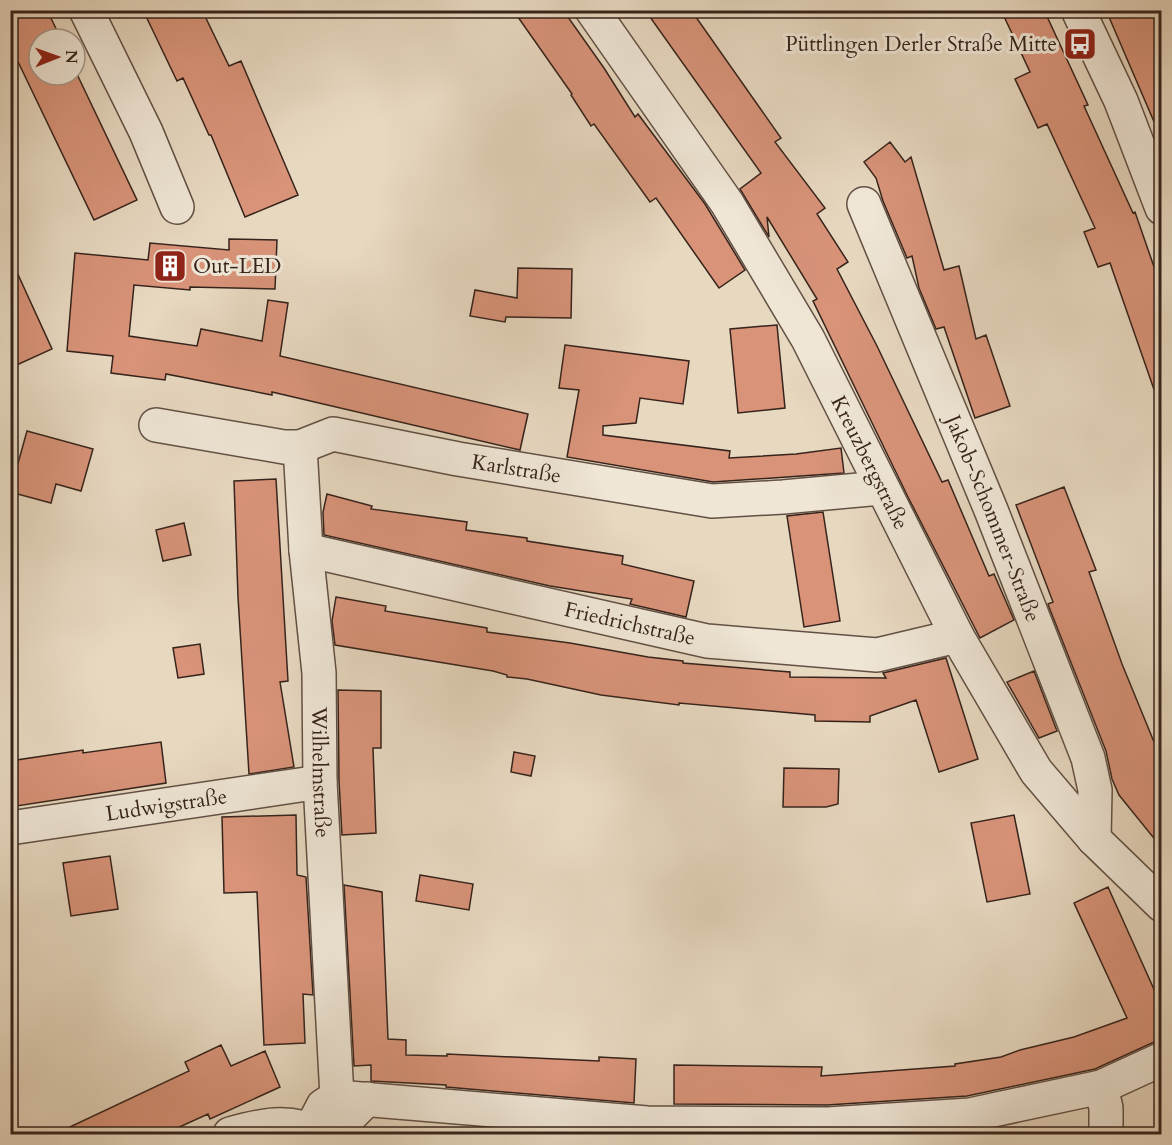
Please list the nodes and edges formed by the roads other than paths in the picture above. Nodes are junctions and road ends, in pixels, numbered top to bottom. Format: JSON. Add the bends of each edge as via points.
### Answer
{"nodes":[{"id":1,"x":86,"y":10,"type":"edge"},
{"id":2,"x":592,"y":10,"type":"edge"},
{"id":3,"x":1078,"y":10,"type":"edge"},
{"id":4,"x":864,"y":204,"type":"dead end"},
{"id":5,"x":177,"y":207,"type":"dead end"},
{"id":6,"x":1161,"y":208,"type":"edge"},
{"id":7,"x":156,"y":424,"type":"dead end"},
{"id":8,"x":300,"y":447,"type":"junction"},
{"id":9,"x":881,"y":488,"type":"junction"},
{"id":10,"x":306,"y":550,"type":"junction"},
{"id":11,"x":957,"y":636,"type":"junction"},
{"id":12,"x":320,"y":783,"type":"junction"},
{"id":13,"x":10,"y":828,"type":"edge"},
{"id":14,"x":1094,"y":839,"type":"junction"},
{"id":15,"x":1161,"y":905,"type":"edge"},
{"id":16,"x":1161,"y":1059,"type":"edge"},
{"id":17,"x":1101,"y":1087,"type":"junction"},
{"id":18,"x":352,"y":1098,"type":"junction"},
{"id":19,"x":322,"y":1133,"type":"edge"},
{"id":20,"x":230,"y":1134,"type":"edge"},
{"id":21,"x":1106,"y":1134,"type":"edge"}],
"edges":[{"from":1,"to":5,"type":"street","via":[[146,132]]},
{"from":2,"to":9,"type":"street","name":"Kreuzbergstraße","via":[[727,203],[808,339]]},
{"from":3,"to":6,"type":"street","via":[[1121,101]]},
{"from":4,"to":14,"type":"street","name":"Jakob-Schommer-Straße","via":[[991,510],[1088,758],[1095,790]]},
{"from":7,"to":8,"type":"street","name":"Karlstraße"},
{"from":8,"to":9,"type":"street","name":"Karlstraße","via":[[333,434],[712,501]]},
{"from":8,"to":10,"type":"street","name":"Wilhelmstraße"},
{"from":9,"to":11,"type":"street","name":"Kreuzbergstraße"},
{"from":10,"to":11,"type":"street","name":"Friedrichstraße","via":[[707,641],[877,656]]},
{"from":10,"to":12,"type":"street","name":"Wilhelmstraße","via":[[319,673]]},
{"from":11,"to":14,"type":"street","name":"Kreuzbergstraße","via":[[1036,771]]},
{"from":12,"to":13,"type":"street","name":"Ludwigstraße"},
{"from":12,"to":18,"type":"street","name":"Wilhelmstraße"},
{"from":14,"to":15,"type":"street","name":"Kreuzbergstraße"},
{"from":16,"to":17,"type":"street"},
{"from":17,"to":18,"type":"street","via":[[970,1115],[828,1124],[647,1123]]},
{"from":17,"to":21,"type":"street"},
{"from":18,"to":19,"type":"street","via":[[348,1118]]},
{"from":19,"to":20,"type":"street","via":[[288,1125],[263,1125]]}]}
